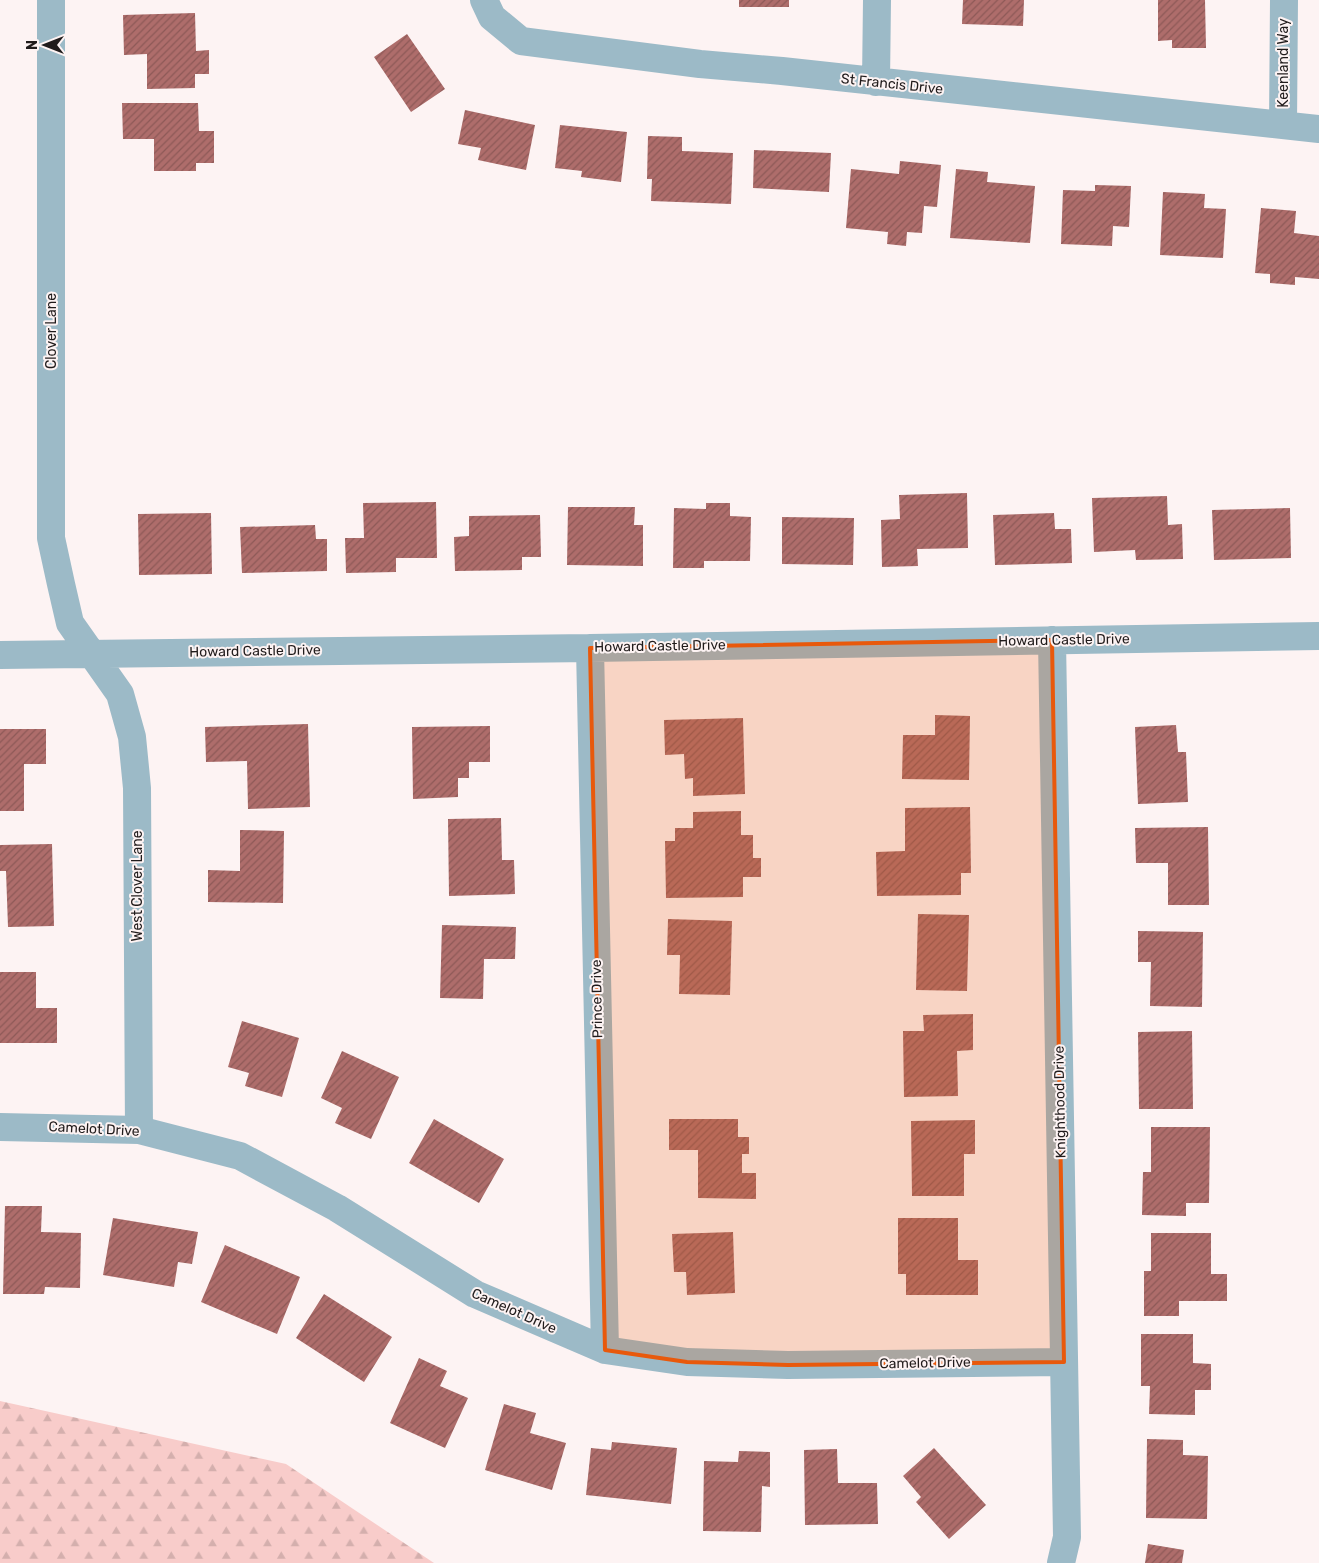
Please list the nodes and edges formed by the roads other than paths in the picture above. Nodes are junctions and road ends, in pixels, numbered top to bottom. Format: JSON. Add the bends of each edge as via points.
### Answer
{"nodes":[{"id":1,"x":51,"y":0,"type":"edge"},
{"id":2,"x":484,"y":0,"type":"edge"},
{"id":3,"x":876,"y":0,"type":"edge"},
{"id":4,"x":1284,"y":0,"type":"edge"},
{"id":5,"x":876,"y":82,"type":"junction"},
{"id":6,"x":1283,"y":125,"type":"junction"},
{"id":7,"x":1319,"y":129,"type":"edge"},
{"id":8,"x":1319,"y":636,"type":"edge"},
{"id":9,"x":1052,"y":640,"type":"junction"},
{"id":10,"x":590,"y":648,"type":"junction"},
{"id":11,"x":91,"y":653,"type":"junction"},
{"id":12,"x":0,"y":655,"type":"edge"},
{"id":13,"x":0,"y":1127,"type":"edge"},
{"id":14,"x":139,"y":1130,"type":"junction"},
{"id":15,"x":605,"y":1350,"type":"junction"},
{"id":16,"x":1064,"y":1362,"type":"junction"},
{"id":17,"x":1061,"y":1563,"type":"edge"}],
"edges":[{"from":1,"to":11,"type":"street","name":"Clover Lane","via":[[52,538],[70,623]]},
{"from":2,"to":5,"type":"street","name":"St Francis Drive","via":[[492,17],[522,41]]},
{"from":3,"to":5,"type":"street"},
{"from":4,"to":6,"type":"street","name":"Keenland Way"},
{"from":5,"to":6,"type":"street","name":"St Francis Drive"},
{"from":6,"to":7,"type":"street","name":"St Francis Drive"},
{"from":8,"to":9,"type":"street","name":"Howard Castle Drive"},
{"from":9,"to":10,"type":"street","name":"Howard Castle Drive"},
{"from":9,"to":16,"type":"street","name":"Knighthood Drive"},
{"from":10,"to":11,"type":"street","name":"Howard Castle Drive"},
{"from":10,"to":15,"type":"street","name":"Prince Drive"},
{"from":11,"to":12,"type":"street","name":"Howard Castle Drive"},
{"from":11,"to":14,"type":"street","name":"West Clover Lane","via":[[120,694],[132,737],[137,788]]},
{"from":13,"to":14,"type":"street","name":"Camelot Drive"},
{"from":14,"to":15,"type":"street","name":"Camelot Drive","via":[[240,1156],[337,1208],[475,1294]]},
{"from":15,"to":16,"type":"street","name":"Camelot Drive","via":[[687,1362],[788,1365]]},
{"from":16,"to":17,"type":"street","name":"Knighthood Drive","via":[[1067,1537]]}]}
